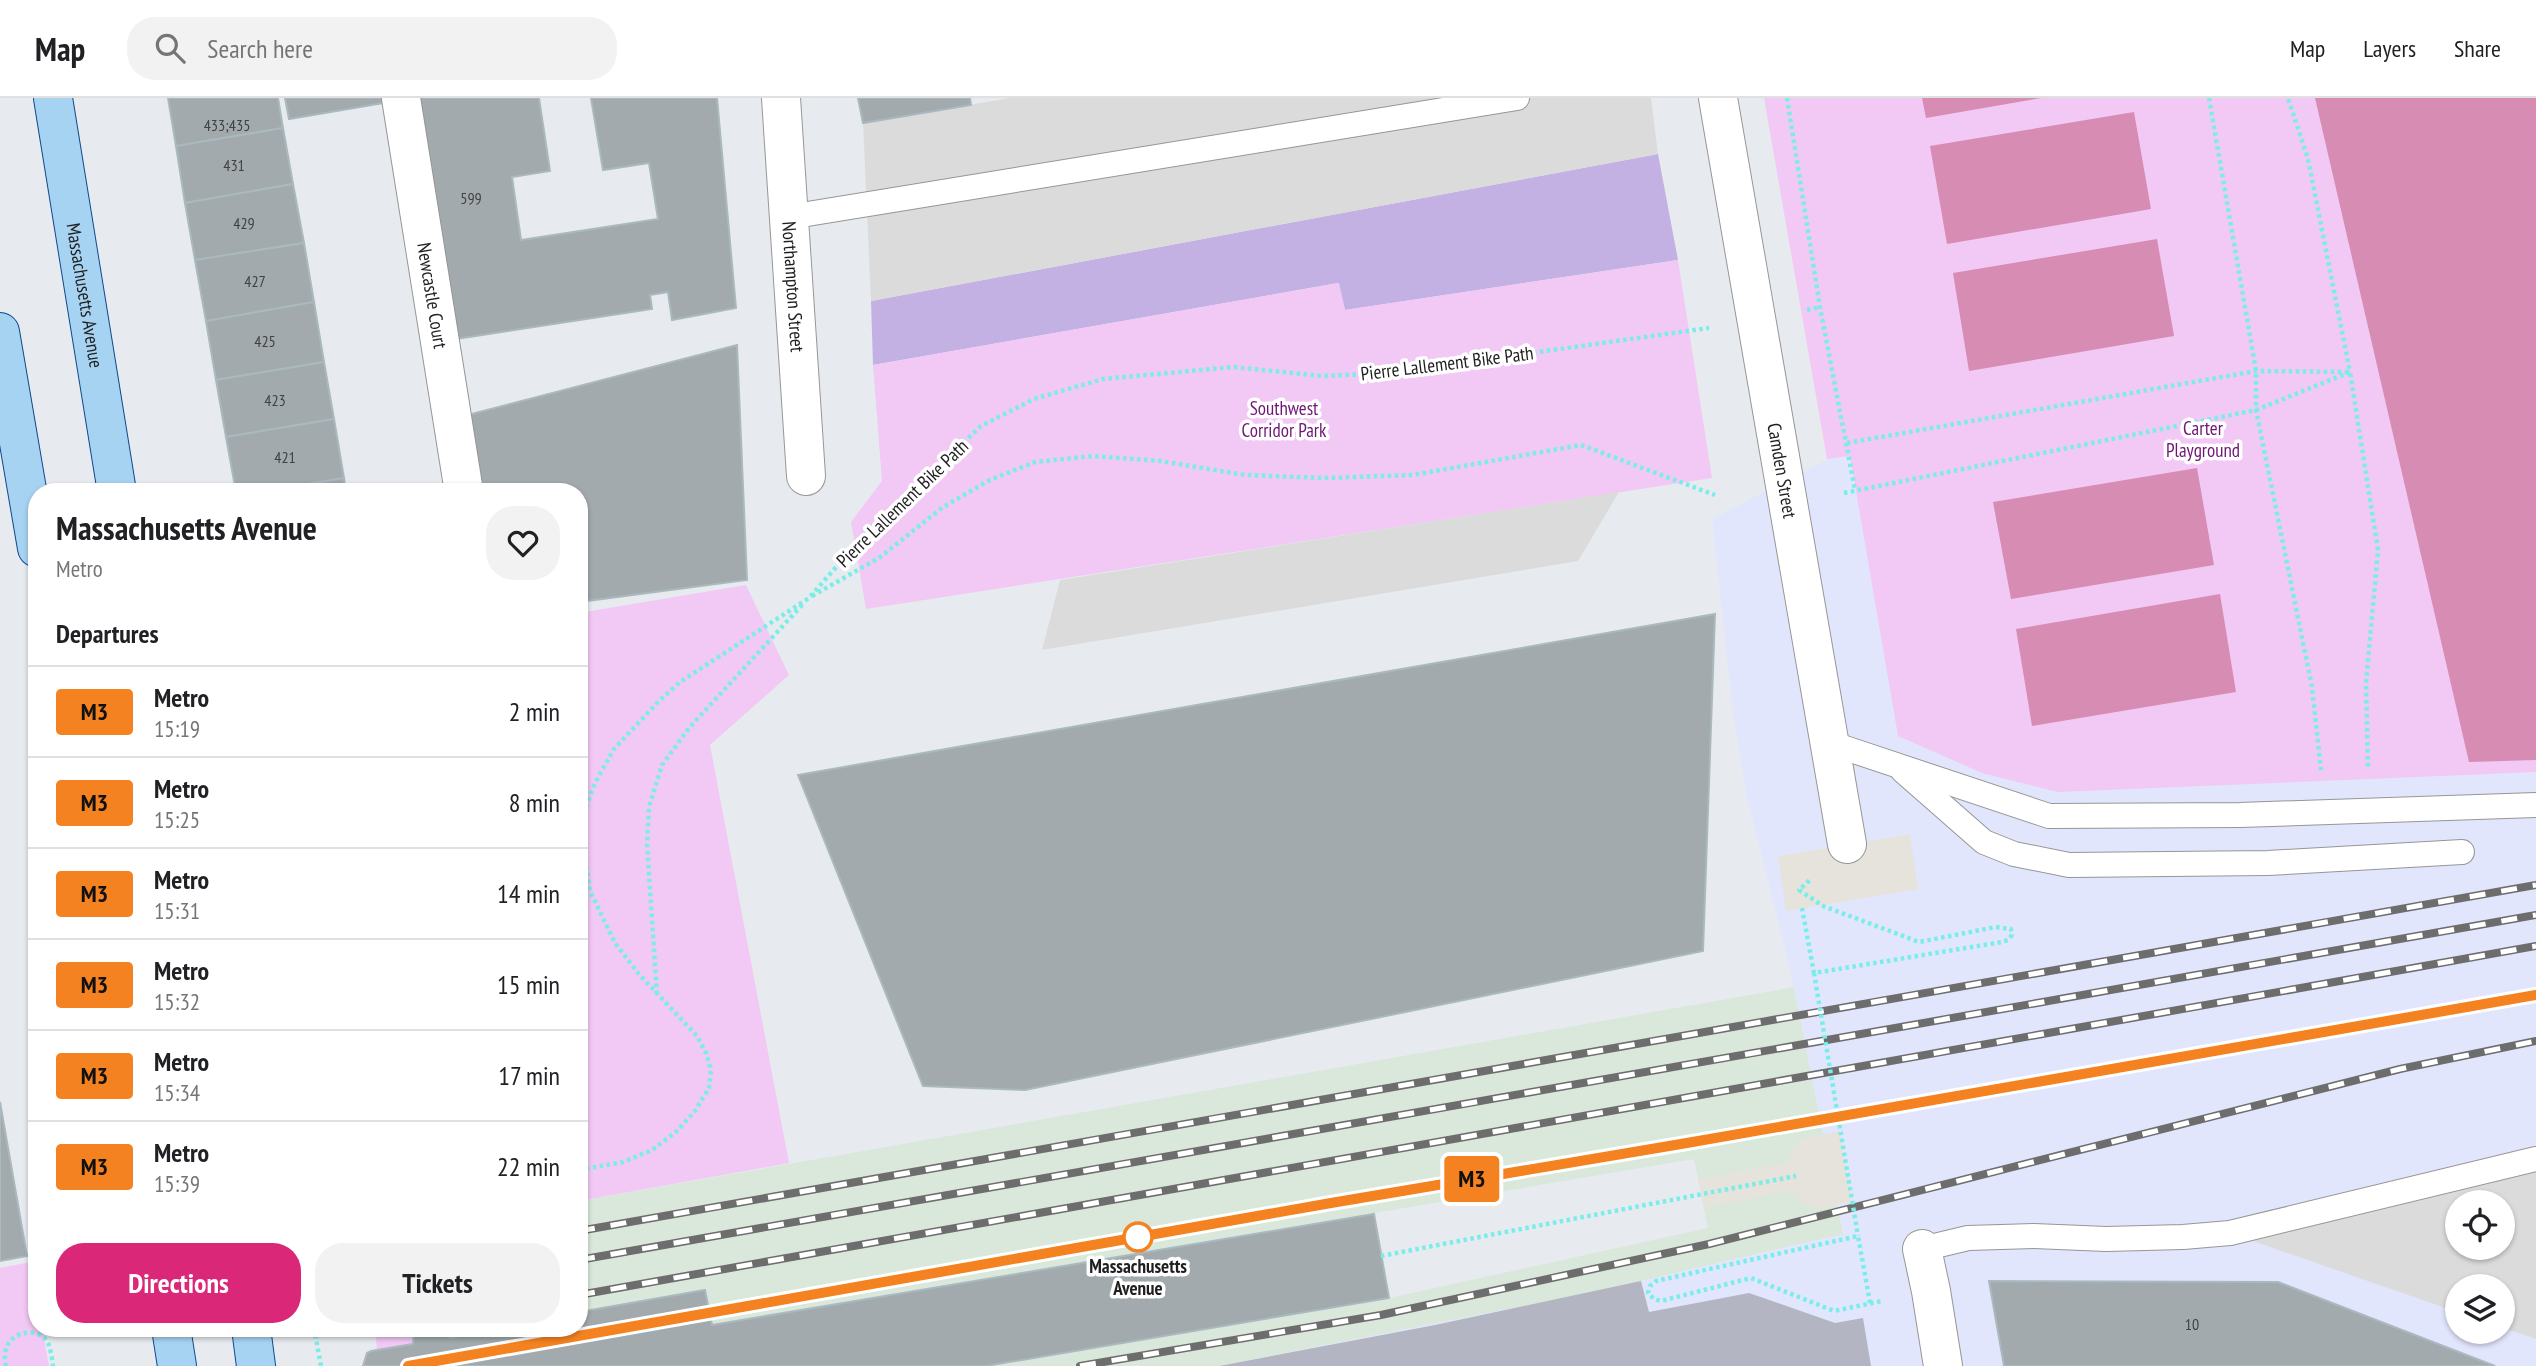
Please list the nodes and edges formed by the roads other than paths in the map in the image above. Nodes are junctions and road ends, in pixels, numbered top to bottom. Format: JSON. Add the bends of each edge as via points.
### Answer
{"nodes":[{"id":1,"x":53,"y":98,"type":"edge"},
{"id":2,"x":401,"y":98,"type":"edge"},
{"id":3,"x":781,"y":98,"type":"edge"},
{"id":4,"x":1517,"y":98,"type":"edge"},
{"id":5,"x":1718,"y":98,"type":"edge"},
{"id":6,"x":789,"y":217,"type":"junction"},
{"id":7,"x":0,"y":332,"type":"edge"},
{"id":8,"x":806,"y":476,"type":"dead end"},
{"id":9,"x":116,"y":483,"type":"edge"},
{"id":10,"x":463,"y":483,"type":"edge"},
{"id":11,"x":28,"y":495,"type":"edge"},
{"id":12,"x":1830,"y":743,"type":"junction"},
{"id":13,"x":1895,"y":764,"type":"junction"},
{"id":14,"x":2536,"y":805,"type":"edge"},
{"id":15,"x":1847,"y":844,"type":"road end"},
{"id":16,"x":2462,"y":852,"type":"dead end"},
{"id":17,"x":2536,"y":1159,"type":"edge"},
{"id":18,"x":1922,"y":1249,"type":"joint"},
{"id":19,"x":172,"y":1337,"type":"edge"},
{"id":20,"x":252,"y":1337,"type":"edge"},
{"id":21,"x":177,"y":1366,"type":"edge"},
{"id":22,"x":256,"y":1366,"type":"edge"},
{"id":23,"x":1943,"y":1366,"type":"edge"}],
"edges":[{"from":1,"to":9,"type":"main road","name":"Massachusetts Avenue"},
{"from":2,"to":10,"type":"street","name":"Newcastle Court"},
{"from":3,"to":6,"type":"street","name":"Northampton Street"},
{"from":4,"to":6,"type":"lane"},
{"from":5,"to":12,"type":"street","name":"Camden Street"},
{"from":6,"to":8,"type":"street","name":"Northampton Street"},
{"from":7,"to":11,"type":"main road"},
{"from":12,"to":13,"type":"lane"},
{"from":12,"to":15,"type":"street","name":"Camden Street"},
{"from":13,"to":14,"type":"lane","via":[[2049,816],[2240,816]]},
{"from":13,"to":16,"type":"lane","via":[[1984,842],[2014,854],[2069,865],[2268,863]]},
{"from":17,"to":18,"type":"lane","via":[[2230,1233],[1968,1238]]},
{"from":18,"to":23,"type":"street"},
{"from":19,"to":21,"type":"main road"},
{"from":20,"to":22,"type":"main road"}]}
